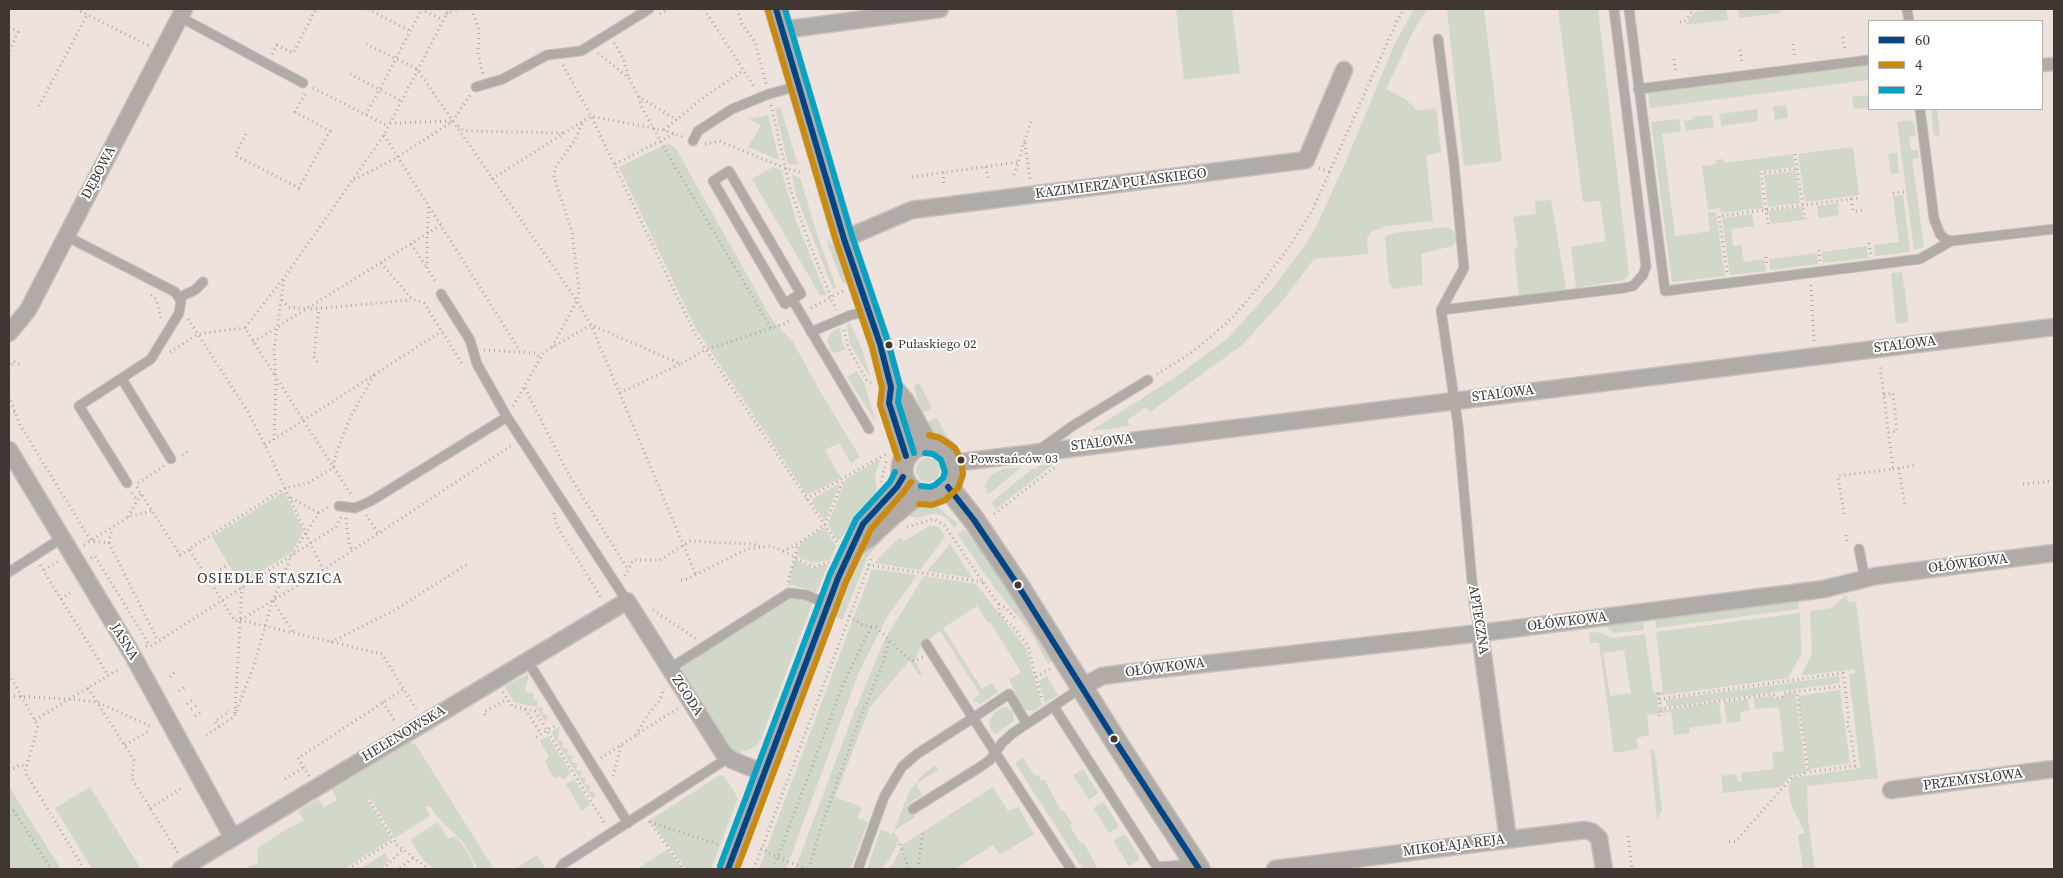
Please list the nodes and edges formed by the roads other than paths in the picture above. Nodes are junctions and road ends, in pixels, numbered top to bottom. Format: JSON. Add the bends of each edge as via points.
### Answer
{"nodes":[{"id":1,"x":776,"y":9,"type":"edge"},
{"id":2,"x":940,"y":9,"type":"edge"},
{"id":3,"x":1614,"y":9,"type":"edge"},
{"id":4,"x":1629,"y":9,"type":"edge"},
{"id":5,"x":643,"y":10,"type":"edge"},
{"id":6,"x":182,"y":13,"type":"edge"},
{"id":7,"x":782,"y":30,"type":"junction"},
{"id":8,"x":1438,"y":39,"type":"dead end"},
{"id":9,"x":1868,"y":60,"type":"edge"},
{"id":10,"x":1344,"y":70,"type":"dead end"},
{"id":11,"x":303,"y":83,"type":"road end"},
{"id":12,"x":476,"y":86,"type":"road end"},
{"id":13,"x":798,"y":86,"type":"junction"},
{"id":14,"x":1638,"y":89,"type":"junction"},
{"id":15,"x":1920,"y":110,"type":"edge"},
{"id":16,"x":693,"y":140,"type":"road end"},
{"id":17,"x":2054,"y":229,"type":"edge"},
{"id":18,"x":66,"y":236,"type":"junction"},
{"id":19,"x":844,"y":239,"type":"junction"},
{"id":20,"x":1951,"y":241,"type":"junction"},
{"id":21,"x":203,"y":282,"type":"dead end"},
{"id":22,"x":441,"y":294,"type":"road end"},
{"id":23,"x":180,"y":297,"type":"junction"},
{"id":24,"x":792,"y":299,"type":"junction"},
{"id":25,"x":1441,"y":310,"type":"junction"},
{"id":26,"x":869,"y":311,"type":"junction"},
{"id":27,"x":2054,"y":327,"type":"edge"},
{"id":28,"x":811,"y":332,"type":"junction"},
{"id":29,"x":9,"y":333,"type":"edge"},
{"id":30,"x":122,"y":379,"type":"junction"},
{"id":31,"x":1148,"y":380,"type":"road end"},
{"id":32,"x":882,"y":386,"type":"junction"},
{"id":33,"x":1454,"y":400,"type":"junction"},
{"id":34,"x":507,"y":417,"type":"junction"},
{"id":35,"x":869,"y":429,"type":"dead end"},
{"id":36,"x":927,"y":444,"type":"junction"},
{"id":37,"x":9,"y":450,"type":"edge"},
{"id":38,"x":1037,"y":451,"type":"junction"},
{"id":39,"x":171,"y":459,"type":"dead end"},
{"id":40,"x":899,"y":462,"type":"junction"},
{"id":41,"x":953,"y":463,"type":"junction"},
{"id":42,"x":127,"y":483,"type":"road end"},
{"id":43,"x":948,"y":487,"type":"junction"},
{"id":44,"x":920,"y":495,"type":"junction"},
{"id":45,"x":343,"y":507,"type":"road end"},
{"id":46,"x":62,"y":538,"type":"junction"},
{"id":47,"x":846,"y":548,"type":"junction"},
{"id":48,"x":1859,"y":549,"type":"dead end"},
{"id":49,"x":2054,"y":553,"type":"edge"},
{"id":50,"x":9,"y":572,"type":"edge"},
{"id":51,"x":1865,"y":579,"type":"junction"},
{"id":52,"x":627,"y":601,"type":"junction"},
{"id":53,"x":827,"y":604,"type":"junction"},
{"id":54,"x":1480,"y":633,"type":"junction"},
{"id":55,"x":926,"y":644,"type":"dead end"},
{"id":56,"x":527,"y":660,"type":"junction"},
{"id":57,"x":669,"y":669,"type":"junction"},
{"id":58,"x":1082,"y":688,"type":"junction"},
{"id":59,"x":1054,"y":707,"type":"junction"},
{"id":60,"x":973,"y":718,"type":"junction"},
{"id":61,"x":1027,"y":724,"type":"junction"},
{"id":62,"x":997,"y":752,"type":"junction"},
{"id":63,"x":728,"y":758,"type":"junction"},
{"id":64,"x":2054,"y":769,"type":"edge"},
{"id":65,"x":764,"y":773,"type":"junction"},
{"id":66,"x":1892,"y":790,"type":"dead end"},
{"id":67,"x":913,"y":810,"type":"dead end"},
{"id":68,"x":628,"y":823,"type":"junction"},
{"id":69,"x":233,"y":838,"type":"junction"},
{"id":70,"x":1508,"y":840,"type":"junction"},
{"id":71,"x":181,"y":864,"type":"edge"},
{"id":72,"x":1196,"y":866,"type":"edge"},
{"id":73,"x":560,"y":869,"type":"edge"},
{"id":74,"x":728,"y":869,"type":"edge"},
{"id":75,"x":858,"y":869,"type":"edge"},
{"id":76,"x":1071,"y":869,"type":"edge"},
{"id":77,"x":1275,"y":869,"type":"edge"},
{"id":78,"x":1604,"y":869,"type":"edge"}],
"edges":[{"from":1,"to":7,"type":"street"},
{"from":2,"to":7,"type":"street"},
{"from":3,"to":25,"type":"lane","via":[[1646,266],[1643,274],[1633,286],[1624,288]]},
{"from":4,"to":14,"type":"lane"},
{"from":5,"to":12,"type":"lane","via":[[576,52],[547,55],[503,79]]},
{"from":6,"to":11,"type":"lane"},
{"from":6,"to":18,"type":"street","name":"DĘBOWA"},
{"from":7,"to":13,"type":"street"},
{"from":8,"to":25,"type":"lane","via":[[1464,268]]},
{"from":9,"to":14,"type":"lane"},
{"from":10,"to":19,"type":"street","name":"KAZIMIERZA PUŁASKIEGO","via":[[1306,160],[912,210]]},
{"from":13,"to":16,"type":"lane","via":[[732,109],[698,131]]},
{"from":13,"to":19,"type":"street"},
{"from":14,"to":20,"type":"lane","via":[[1665,291],[1920,259]]},
{"from":15,"to":20,"type":"lane","via":[[1934,219],[1940,234]]},
{"from":17,"to":20,"type":"lane"},
{"from":18,"to":23,"type":"lane","via":[[176,292]]},
{"from":18,"to":29,"type":"street","name":"DĘBOWA","via":[[28,310]]},
{"from":19,"to":26,"type":"street"},
{"from":21,"to":23,"type":"lane"},
{"from":22,"to":34,"type":"lane","via":[[470,340],[477,364]]},
{"from":23,"to":30,"type":"lane","via":[[179,313],[151,359]]},
{"from":24,"to":24,"type":"lane","via":[[801,294],[729,171],[713,180],[785,304]]},
{"from":24,"to":28,"type":"lane"},
{"from":25,"to":33,"type":"lane","name":"APTECZNA"},
{"from":26,"to":28,"type":"lane"},
{"from":26,"to":32,"type":"street"},
{"from":27,"to":33,"type":"street","name":"STALOWA"},
{"from":28,"to":35,"type":"lane"},
{"from":30,"to":39,"type":"lane"},
{"from":30,"to":42,"type":"lane","via":[[79,406]]},
{"from":31,"to":38,"type":"lane"},
{"from":32,"to":36,"type":"street","via":[[903,401]]},
{"from":32,"to":40,"type":"street","via":[[890,408]]},
{"from":33,"to":38,"type":"street","name":"STALOWA"},
{"from":33,"to":54,"type":"lane","name":"APTECZNA","via":[[1474,604]]},
{"from":34,"to":45,"type":"lane","via":[[360,506]]},
{"from":34,"to":52,"type":"lane"},
{"from":36,"to":40,"type":"street","via":[[915,448]]},
{"from":36,"to":41,"type":"street","via":[[945,450]]},
{"from":37,"to":46,"type":"street","name":"JASNA"},
{"from":38,"to":41,"type":"street","name":"STALOWA"},
{"from":40,"to":44,"type":"street","via":[[909,488]]},
{"from":40,"to":47,"type":"street","via":[[897,488],[863,524]]},
{"from":41,"to":43,"type":"street","via":[[954,473]]},
{"from":43,"to":44,"type":"street","via":[[936,495]]},
{"from":43,"to":58,"type":"street","via":[[1017,584]]},
{"from":44,"to":47,"type":"street","via":[[869,539]]},
{"from":46,"to":50,"type":"lane"},
{"from":46,"to":69,"type":"street","name":"JASNA","via":[[132,654]]},
{"from":47,"to":53,"type":"street"},
{"from":48,"to":51,"type":"lane"},
{"from":49,"to":51,"type":"street","name":"OŁÓWKOWA"},
{"from":51,"to":54,"type":"street","name":"OŁÓWKOWA","via":[[1824,590]]},
{"from":52,"to":56,"type":"street","name":"HELENOWSKA"},
{"from":52,"to":57,"type":"street","name":"ZGODA"},
{"from":53,"to":57,"type":"lane","via":[[798,593],[787,594]]},
{"from":53,"to":65,"type":"street"},
{"from":54,"to":58,"type":"street","name":"OŁÓWKOWA","via":[[1126,673],[1098,677]]},
{"from":54,"to":70,"type":"street","name":"APTECZNA"},
{"from":55,"to":60,"type":"lane"},
{"from":56,"to":68,"type":"lane"},
{"from":56,"to":69,"type":"street","name":"HELENOWSKA"},
{"from":57,"to":63,"type":"street","name":"ZGODA"},
{"from":58,"to":59,"type":"lane"},
{"from":58,"to":72,"type":"street"},
{"from":59,"to":61,"type":"lane"},
{"from":59,"to":72,"type":"lane","via":[[1157,867]]},
{"from":60,"to":61,"type":"lane","via":[[1009,694]]},
{"from":60,"to":62,"type":"lane"},
{"from":60,"to":75,"type":"lane","via":[[902,767],[884,798]]},
{"from":61,"to":62,"type":"lane","via":[[1006,738]]},
{"from":62,"to":67,"type":"lane","via":[[980,767]]},
{"from":62,"to":76,"type":"lane"},
{"from":63,"to":65,"type":"street"},
{"from":63,"to":68,"type":"lane"},
{"from":64,"to":66,"type":"street","name":"PRZEMYSŁOWA"},
{"from":65,"to":74,"type":"street"},
{"from":68,"to":73,"type":"lane"},
{"from":69,"to":71,"type":"street","name":"HELENOWSKA"},
{"from":70,"to":77,"type":"street","name":"MIKOŁAJA REJA"},
{"from":70,"to":78,"type":"street","name":"MIKOŁAJA REJA","via":[[1584,830],[1592,832],[1601,842]]}]}
